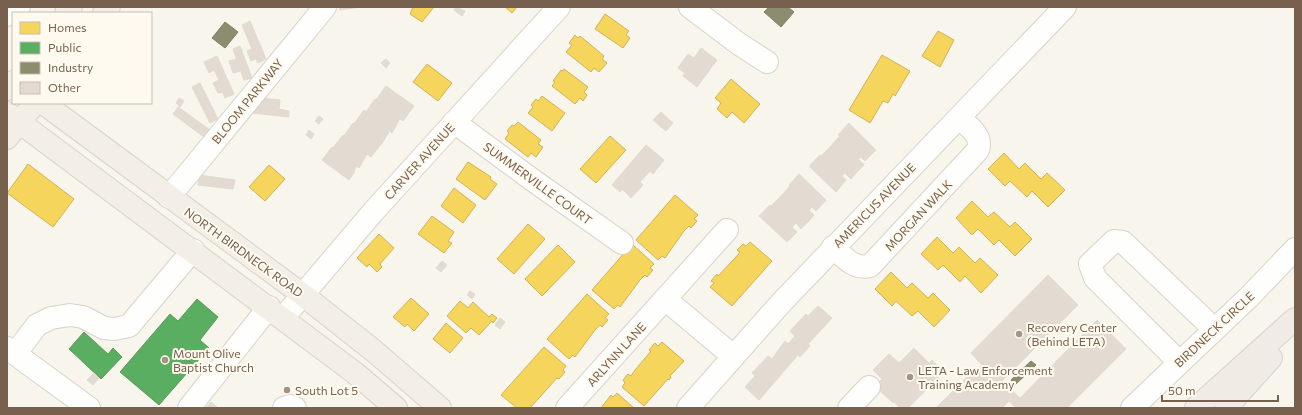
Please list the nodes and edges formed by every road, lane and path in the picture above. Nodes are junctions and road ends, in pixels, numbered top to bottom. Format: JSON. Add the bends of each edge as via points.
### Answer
{"nodes":[{"id":1,"x":325,"y":7,"type":"edge"},
{"id":2,"x":559,"y":7,"type":"edge"},
{"id":3,"x":690,"y":7,"type":"edge"},
{"id":4,"x":1065,"y":7,"type":"edge"},
{"id":5,"x":767,"y":62,"type":"dead end"},
{"id":6,"x":34,"y":104,"type":"edge"},
{"id":7,"x":44,"y":104,"type":"edge"},
{"id":8,"x":960,"y":118,"type":"junction"},
{"id":9,"x":454,"y":122,"type":"junction"},
{"id":10,"x":11,"y":125,"type":"edge"},
{"id":11,"x":169,"y":196,"type":"junction"},
{"id":12,"x":728,"y":230,"type":"dead end"},
{"id":13,"x":622,"y":243,"type":"dead end"},
{"id":14,"x":833,"y":247,"type":"junction"},
{"id":15,"x":1295,"y":249,"type":"edge"},
{"id":16,"x":193,"y":250,"type":"junction"},
{"id":17,"x":303,"y":295,"type":"junction"},
{"id":18,"x":665,"y":299,"type":"junction"},
{"id":19,"x":276,"y":313,"type":"junction"},
{"id":20,"x":1295,"y":319,"type":"edge"},
{"id":21,"x":1214,"y":330,"type":"junction"},
{"id":22,"x":1295,"y":333,"type":"edge"},
{"id":23,"x":11,"y":351,"type":"edge"},
{"id":24,"x":733,"y":356,"type":"junction"},
{"id":25,"x":1179,"y":362,"type":"junction"},
{"id":26,"x":868,"y":387,"type":"dead end"},
{"id":27,"x":89,"y":408,"type":"edge"},
{"id":28,"x":189,"y":408,"type":"edge"},
{"id":29,"x":284,"y":408,"type":"edge"},
{"id":30,"x":295,"y":408,"type":"edge"},
{"id":31,"x":396,"y":408,"type":"edge"},
{"id":32,"x":440,"y":408,"type":"edge"},
{"id":33,"x":567,"y":408,"type":"edge"},
{"id":34,"x":688,"y":408,"type":"edge"},
{"id":35,"x":849,"y":408,"type":"edge"},
{"id":36,"x":1132,"y":408,"type":"edge"},
{"id":37,"x":1196,"y":408,"type":"edge"},
{"id":38,"x":1226,"y":408,"type":"edge"}],
"edges":[{"from":1,"to":11,"type":"street","name":"BLOOM PARKWAY"},
{"from":2,"to":9,"type":"street","name":"CARVER AVENUE"},
{"from":3,"to":5,"type":"street"},
{"from":4,"to":8,"type":"street","name":"AMERICUS AVENUE"},
{"from":6,"to":10,"type":"main road"},
{"from":7,"to":11,"type":"main road","name":"NORTH BIRDNECK ROAD"},
{"from":8,"to":14,"type":"street","name":"AMERICUS AVENUE"},
{"from":8,"to":14,"type":"street","name":"MORGAN WALK","via":[[978,138],[978,150],[870,266],[854,266]]},
{"from":9,"to":13,"type":"street","name":"SUMMERVILLE COURT"},
{"from":9,"to":17,"type":"street","name":"CARVER AVENUE"},
{"from":10,"to":16,"type":"main road"},
{"from":11,"to":17,"type":"main road","name":"NORTH BIRDNECK ROAD"},
{"from":12,"to":18,"type":"street","name":"ARLYNN LANE"},
{"from":14,"to":24,"type":"street","name":"AMERICUS AVENUE"},
{"from":15,"to":21,"type":"street","name":"BIRDNECK CIRCLE"},
{"from":16,"to":19,"type":"main road"},
{"from":16,"to":23,"type":"street","via":[[129,326],[104,328],[83,317],[70,315],[51,318],[37,325]]},
{"from":17,"to":19,"type":"street","name":"CARVER AVENUE"},
{"from":17,"to":32,"type":"main road","name":"NORTH BIRDNECK ROAD","via":[[374,350]]},
{"from":18,"to":24,"type":"street"},
{"from":18,"to":33,"type":"street","name":"ARLYNN LANE"},
{"from":19,"to":28,"type":"street","name":"CARVER AVENUE"},
{"from":19,"to":31,"type":"main road","via":[[355,372]]},
{"from":20,"to":37,"type":"highway"},
{"from":21,"to":25,"type":"street","name":"BIRDNECK CIRCLE"},
{"from":21,"to":25,"type":"street","via":[[1123,242],[1114,241],[1090,264],[1095,278]]},
{"from":22,"to":38,"type":"highway"},
{"from":23,"to":27,"type":"street"},
{"from":24,"to":34,"type":"street","name":"AMERICUS AVENUE"},
{"from":25,"to":36,"type":"street","name":"BIRDNECK CIRCLE"},
{"from":26,"to":35,"type":"street"},
{"from":29,"to":30,"type":"street"}]}
